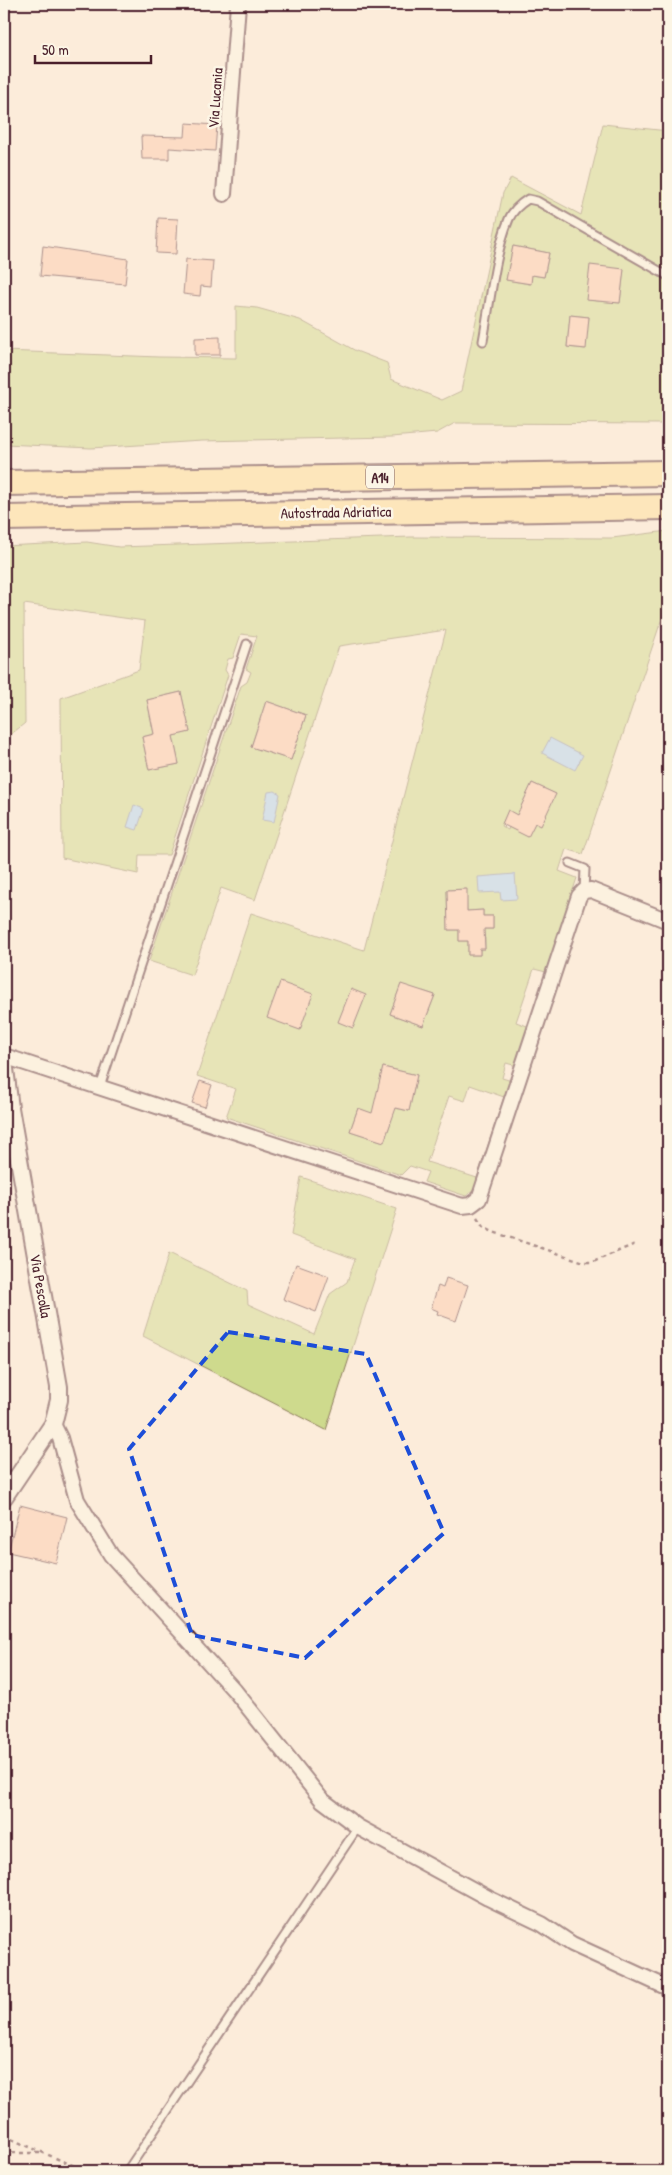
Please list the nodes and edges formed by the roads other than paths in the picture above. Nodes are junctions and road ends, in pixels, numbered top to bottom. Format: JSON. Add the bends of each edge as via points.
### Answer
{"nodes":[{"id":1,"x":238,"y":4,"type":"edge"},
{"id":2,"x":224,"y":194,"type":"dead end"},
{"id":3,"x":668,"y":276,"type":"edge"},
{"id":4,"x":483,"y":341,"type":"dead end"},
{"id":5,"x":668,"y":473,"type":"edge"},
{"id":6,"x":4,"y":483,"type":"edge"},
{"id":7,"x":668,"y":507,"type":"edge"},
{"id":8,"x":4,"y":518,"type":"edge"},
{"id":9,"x":247,"y":644,"type":"dead end"},
{"id":10,"x":570,"y":863,"type":"dead end"},
{"id":11,"x":584,"y":891,"type":"junction"},
{"id":12,"x":668,"y":921,"type":"edge"},
{"id":13,"x":4,"y":1056,"type":"edge"},
{"id":14,"x":4,"y":1061,"type":"edge"},
{"id":15,"x":100,"y":1087,"type":"junction"},
{"id":16,"x":53,"y":1424,"type":"junction"},
{"id":17,"x":4,"y":1497,"type":"edge"},
{"id":18,"x":358,"y":1827,"type":"junction"},
{"id":19,"x":668,"y":1988,"type":"edge"},
{"id":20,"x":127,"y":2171,"type":"edge"}],
"edges":[{"from":1,"to":2,"type":"street","name":"Via Lucania"},
{"from":3,"to":4,"type":"lane","via":[[537,201],[528,199],[519,204],[510,217]]},
{"from":5,"to":6,"type":"highway","number":"A14"},
{"from":7,"to":8,"type":"highway","name":"Autostrada Adriatica"},
{"from":9,"to":15,"type":"lane"},
{"from":10,"to":11,"type":"lane","via":[[585,870]]},
{"from":11,"to":12,"type":"street","via":[[591,890]]},
{"from":11,"to":15,"type":"street","via":[[579,896],[479,1199],[471,1205],[462,1206]]},
{"from":13,"to":15,"type":"street"},
{"from":14,"to":16,"type":"street","name":"Via Pescolla","via":[[59,1387]]},
{"from":16,"to":17,"type":"street","name":"Via Pescolla"},
{"from":16,"to":18,"type":"street","via":[[77,1500],[111,1556],[235,1691],[322,1800]]},
{"from":18,"to":19,"type":"street","via":[[542,1924],[572,1944]]},
{"from":18,"to":20,"type":"lane"}]}
